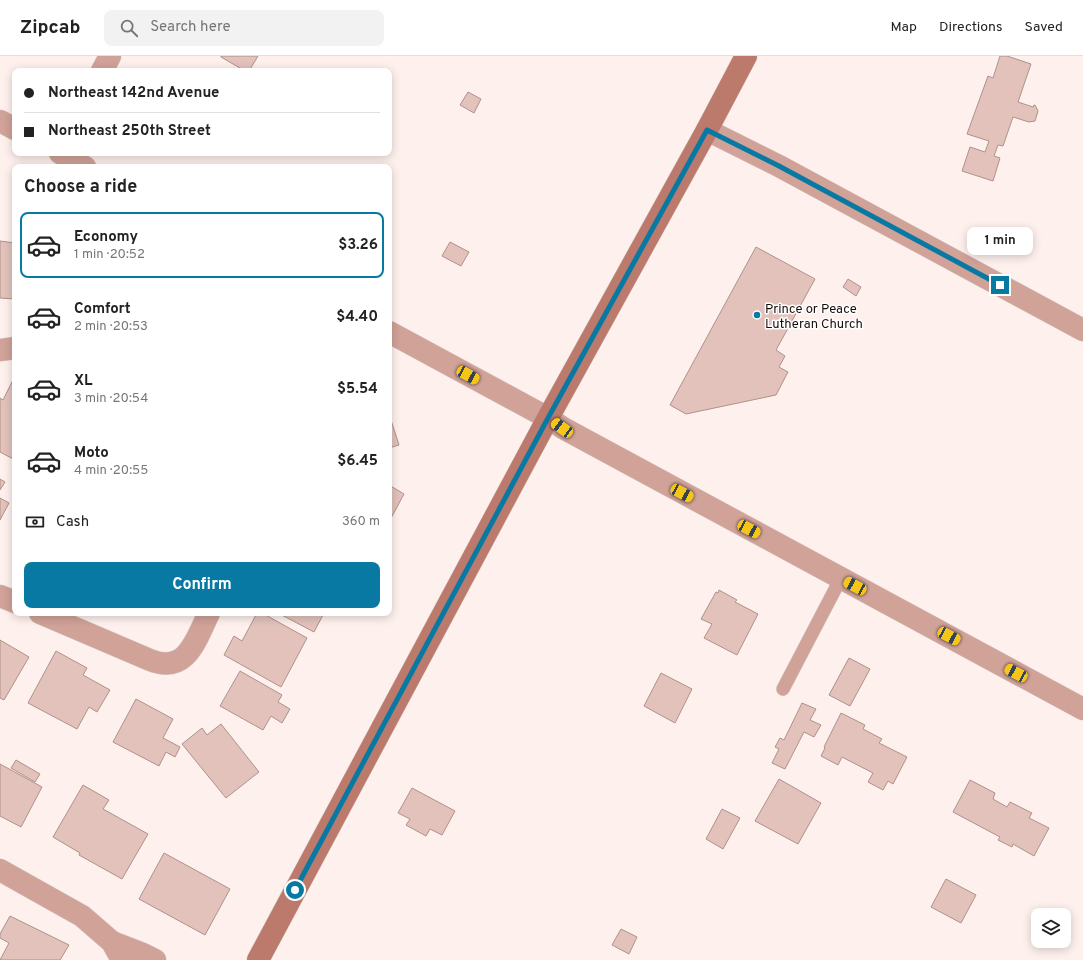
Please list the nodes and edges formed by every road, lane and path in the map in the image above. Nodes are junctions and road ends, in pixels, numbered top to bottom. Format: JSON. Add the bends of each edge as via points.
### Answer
{"nodes":[{"id":1,"x":110,"y":56,"type":"edge"},
{"id":2,"x":746,"y":56,"type":"edge"},
{"id":3,"x":104,"y":68,"type":"edge"},
{"id":4,"x":0,"y":121,"type":"edge"},
{"id":5,"x":12,"y":127,"type":"edge"},
{"id":6,"x":707,"y":130,"type":"junction"},
{"id":7,"x":66,"y":156,"type":"edge"},
{"id":8,"x":80,"y":164,"type":"edge"},
{"id":9,"x":1083,"y":330,"type":"edge"},
{"id":10,"x":392,"y":334,"type":"edge"},
{"id":11,"x":12,"y":348,"type":"edge"},
{"id":12,"x":0,"y":350,"type":"edge"},
{"id":13,"x":548,"y":418,"type":"junction"},
{"id":14,"x":841,"y":578,"type":"junction"},
{"id":15,"x":0,"y":596,"type":"edge"},
{"id":16,"x":12,"y":601,"type":"edge"},
{"id":17,"x":47,"y":616,"type":"edge"},
{"id":18,"x":208,"y":616,"type":"edge"},
{"id":19,"x":783,"y":689,"type":"dead end"},
{"id":20,"x":1083,"y":709,"type":"edge"},
{"id":21,"x":0,"y":870,"type":"edge"},
{"id":22,"x":117,"y":951,"type":"edge"},
{"id":23,"x":155,"y":960,"type":"edge"},
{"id":24,"x":258,"y":960,"type":"edge"}],
"edges":[{"from":1,"to":3,"type":"street"},
{"from":2,"to":6,"type":"main road"},
{"from":4,"to":5,"type":"street"},
{"from":6,"to":9,"type":"street","via":[[779,166]]},
{"from":6,"to":13,"type":"main road"},
{"from":7,"to":8,"type":"street"},
{"from":10,"to":13,"type":"street"},
{"from":11,"to":12,"type":"street"},
{"from":13,"to":14,"type":"street","via":[[562,428]]},
{"from":13,"to":24,"type":"main road"},
{"from":14,"to":19,"type":"lane"},
{"from":14,"to":20,"type":"street"},
{"from":15,"to":16,"type":"street"},
{"from":17,"to":18,"type":"street","via":[[158,663],[167,664],[175,663],[189,653]]},
{"from":21,"to":22,"type":"street","via":[[82,916]]},
{"from":22,"to":23,"type":"street","via":[[143,954]]}]}
